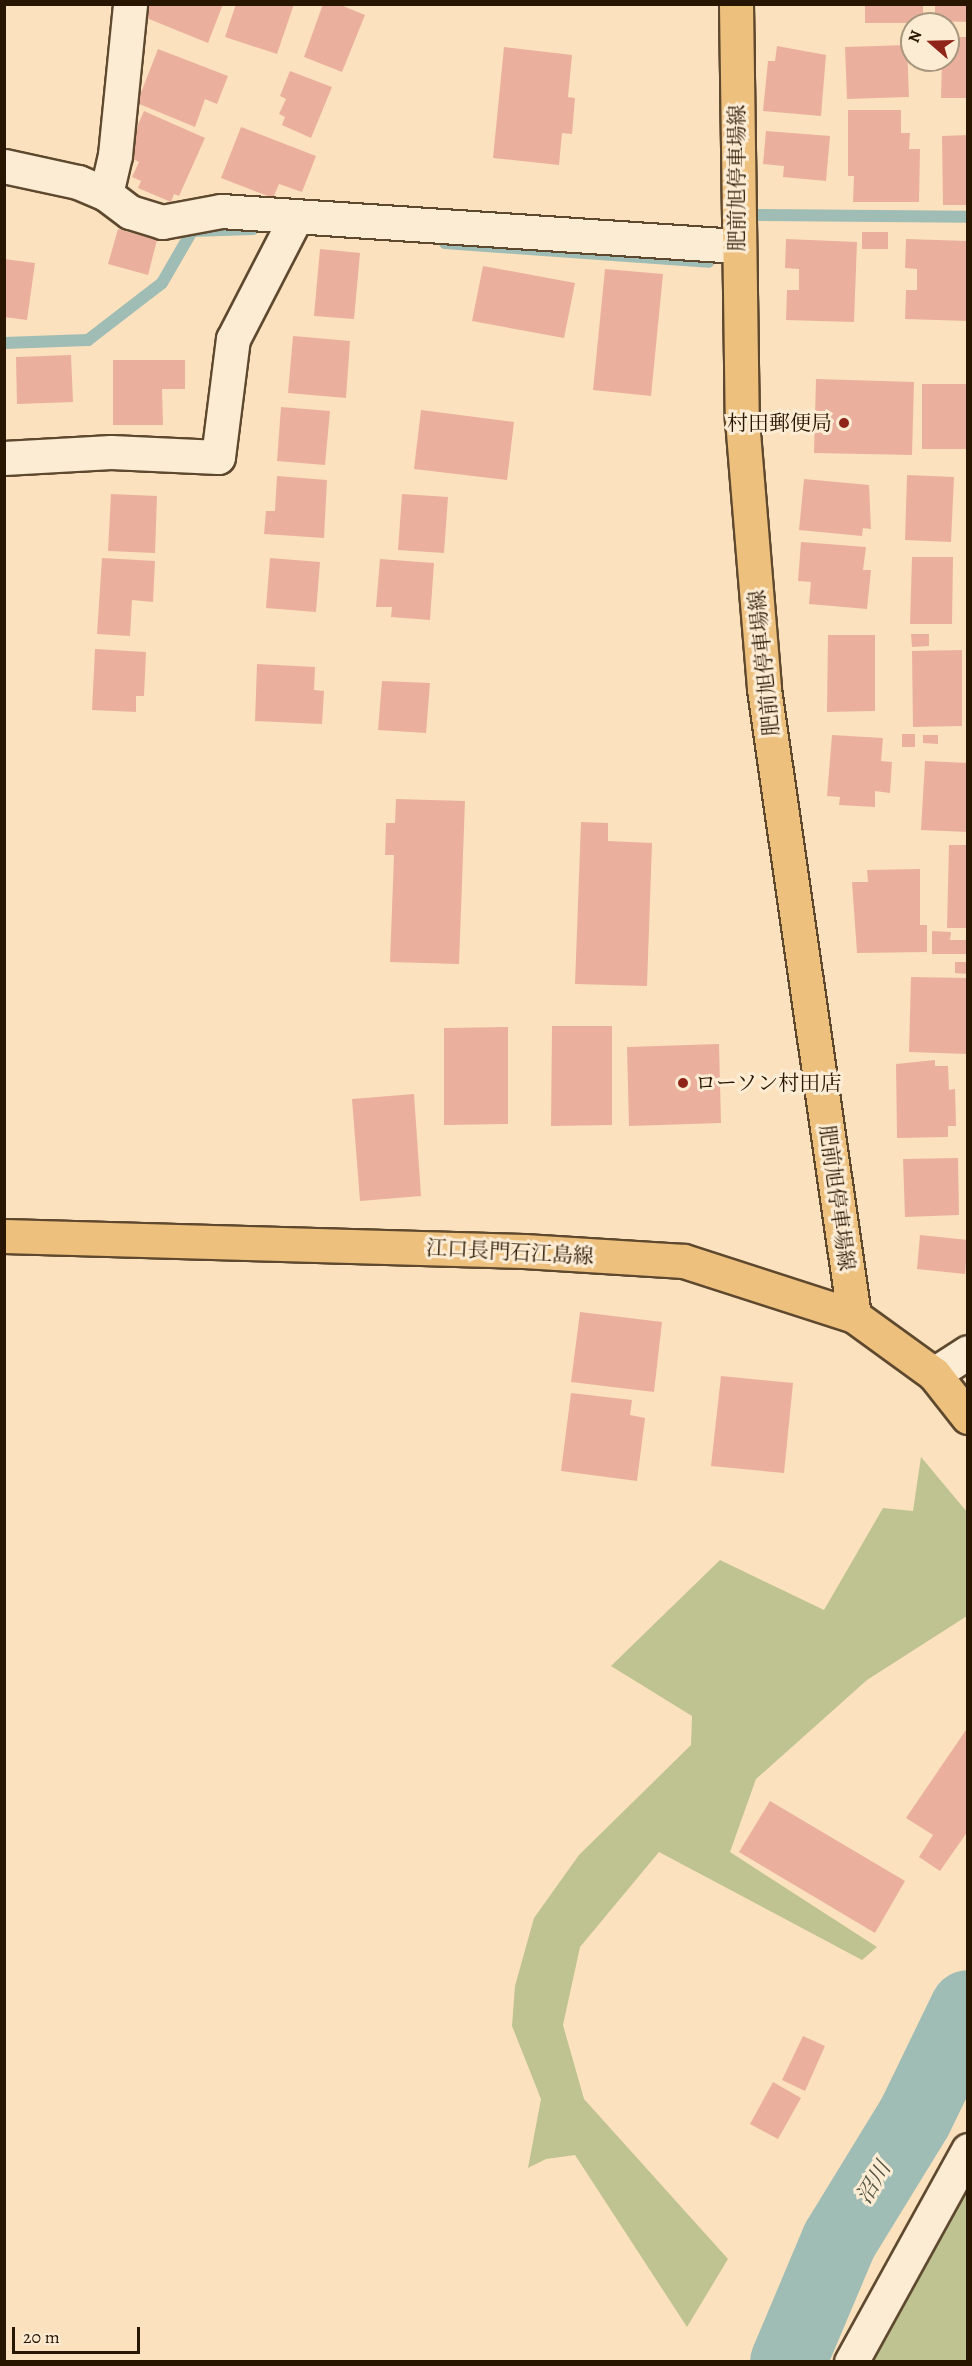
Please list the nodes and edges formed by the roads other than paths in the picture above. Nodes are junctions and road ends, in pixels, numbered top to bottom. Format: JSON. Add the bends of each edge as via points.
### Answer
{"nodes":[{"id":1,"x":130,"y":4,"type":"edge"},
{"id":2,"x":736,"y":4,"type":"edge"},
{"id":3,"x":4,"y":166,"type":"edge"},
{"id":4,"x":106,"y":194,"type":"junction"},
{"id":5,"x":296,"y":217,"type":"junction"},
{"id":6,"x":737,"y":246,"type":"junction"},
{"id":7,"x":4,"y":458,"type":"edge"},
{"id":8,"x":5,"y":1238,"type":"edge"},
{"id":9,"x":854,"y":1316,"type":"junction"},
{"id":10,"x":968,"y":1352,"type":"edge"},
{"id":11,"x":934,"y":1374,"type":"junction"},
{"id":12,"x":968,"y":1417,"type":"edge"},
{"id":13,"x":968,"y":2150,"type":"edge"},
{"id":14,"x":851,"y":2361,"type":"edge"}],
"edges":[{"from":1,"to":4,"type":"street","via":[[115,155]]},
{"from":2,"to":6,"type":"main road","name":"肥前旭停車場線"},
{"from":3,"to":4,"type":"street","via":[[78,182]]},
{"from":4,"to":5,"type":"street","via":[[130,212],[162,222],[221,211]]},
{"from":5,"to":6,"type":"street"},
{"from":5,"to":7,"type":"street","via":[[233,339],[218,457],[111,452]]},
{"from":6,"to":9,"type":"main road","name":"肥前旭停車場線","via":[[742,420],[765,689]]},
{"from":8,"to":9,"type":"main road","name":"江口長門石江島線","via":[[512,1251],[684,1261]]},
{"from":9,"to":11,"type":"main road","name":"江口長門石江島線"},
{"from":10,"to":11,"type":"street"},
{"from":11,"to":12,"type":"main road","name":"江口長門石江島線"},
{"from":13,"to":14,"type":"street"}]}
